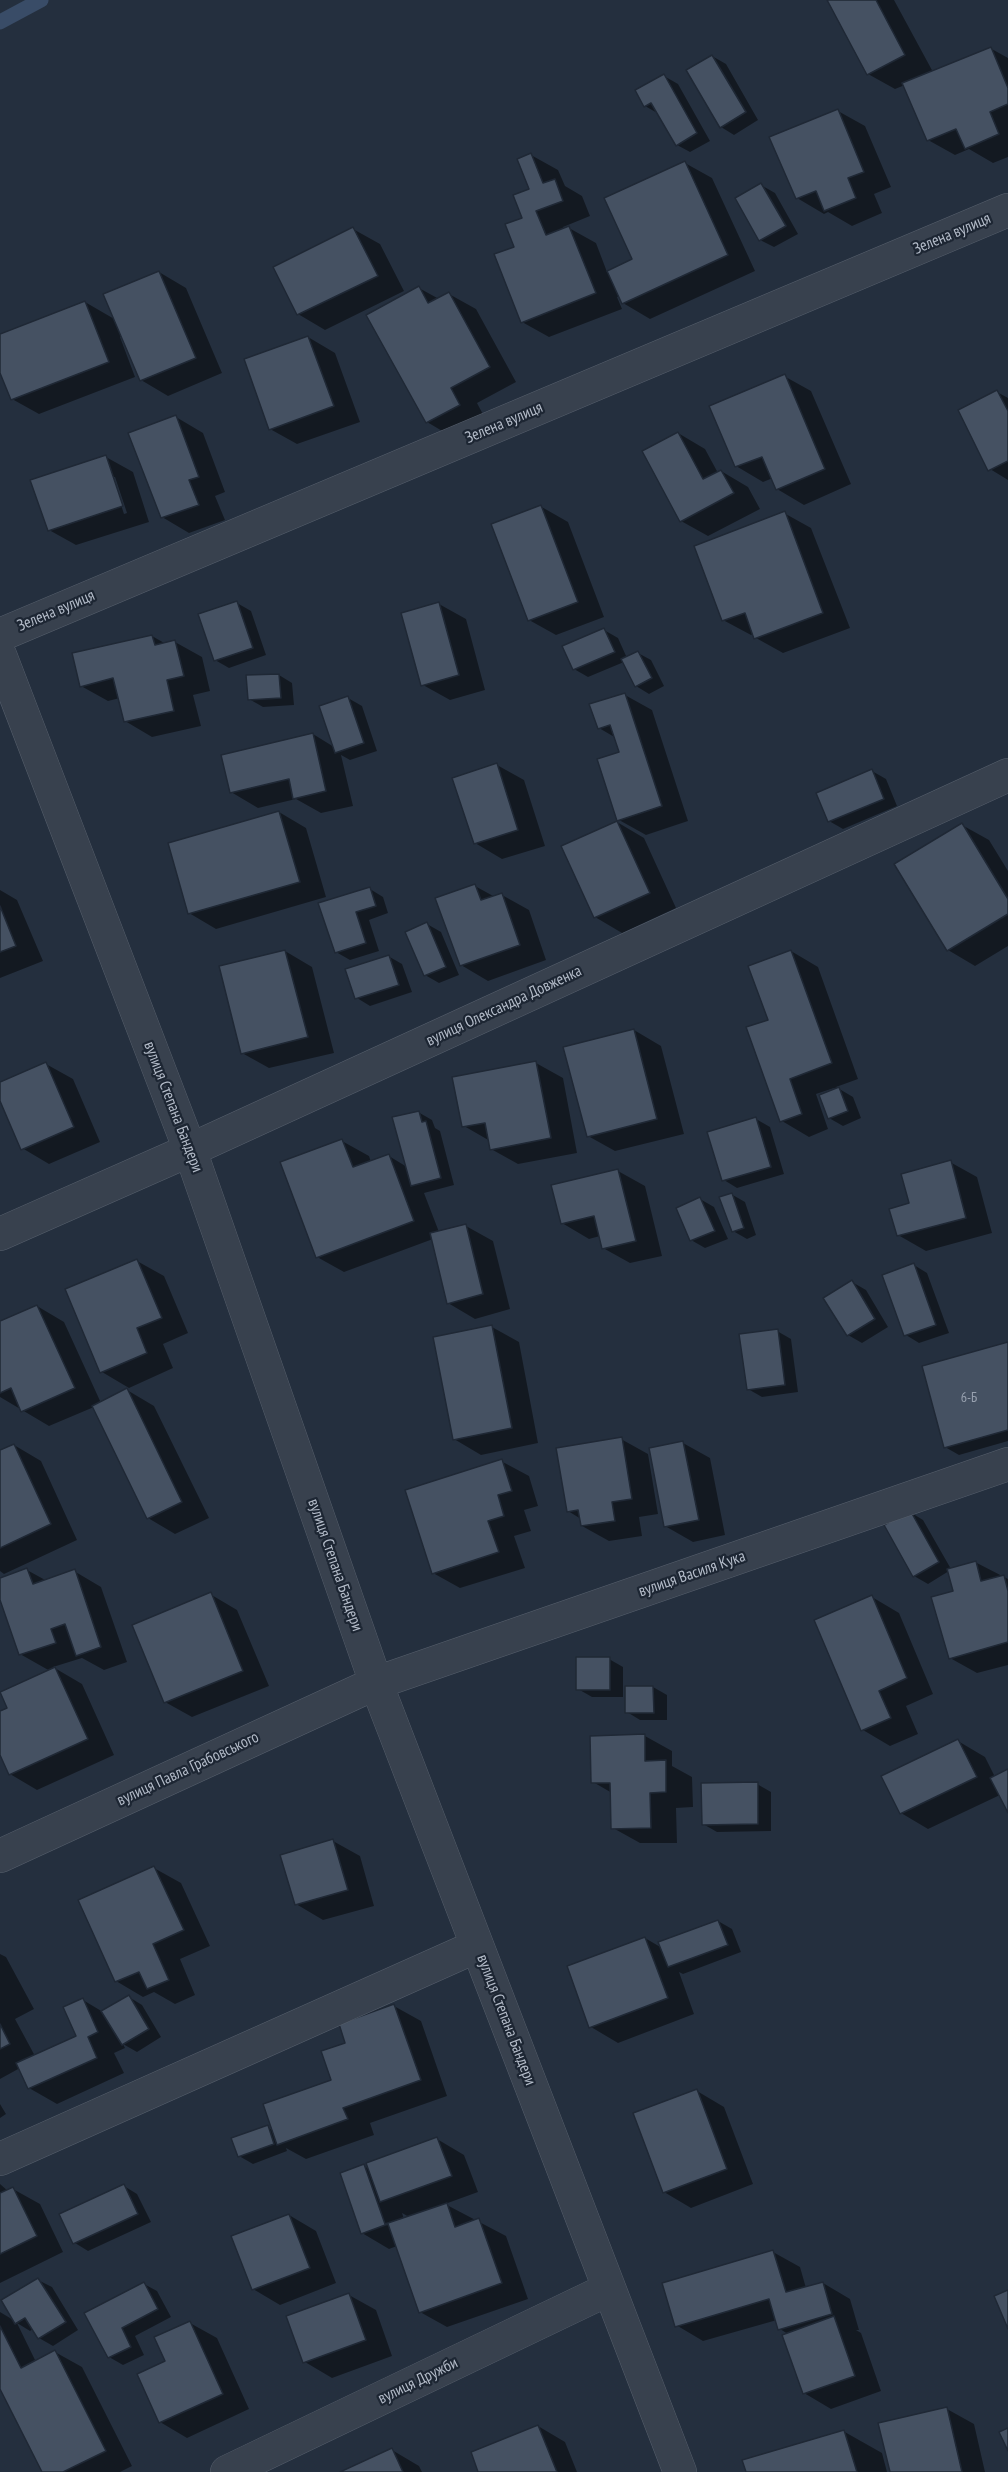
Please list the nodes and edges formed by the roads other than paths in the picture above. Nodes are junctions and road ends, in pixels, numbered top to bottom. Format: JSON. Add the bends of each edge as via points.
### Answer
{"nodes":[{"id":1,"x":1008,"y":210,"type":"edge"},
{"id":2,"x":0,"y":635,"type":"edge"},
{"id":3,"x":0,"y":655,"type":"edge"},
{"id":4,"x":1008,"y":776,"type":"edge"},
{"id":5,"x":190,"y":1150,"type":"junction"},
{"id":6,"x":0,"y":1234,"type":"edge"},
{"id":7,"x":1008,"y":1464,"type":"edge"},
{"id":8,"x":376,"y":1683,"type":"junction"},
{"id":9,"x":0,"y":1856,"type":"edge"},
{"id":10,"x":477,"y":1946,"type":"junction"},
{"id":11,"x":0,"y":2159,"type":"edge"},
{"id":12,"x":609,"y":2289,"type":"junction"},
{"id":13,"x":227,"y":2472,"type":"edge"},
{"id":14,"x":680,"y":2472,"type":"edge"}],
"edges":[{"from":1,"to":2,"type":"street","name":"Зелена вулиця"},
{"from":3,"to":5,"type":"street","name":"вулиця Степана Бандери"},
{"from":4,"to":5,"type":"street","name":"вулиця Олександра Довженка"},
{"from":5,"to":6,"type":"street","name":"вулиця Олександра Довженка"},
{"from":5,"to":8,"type":"street","name":"вулиця Степана Бандери"},
{"from":7,"to":8,"type":"street","name":"вулиця Василя Кука"},
{"from":8,"to":9,"type":"street","name":"вулиця Павла Грабовського"},
{"from":8,"to":10,"type":"street","name":"вулиця Степана Бандери"},
{"from":10,"to":11,"type":"street"},
{"from":10,"to":12,"type":"street","name":"вулиця Степана Бандери"},
{"from":12,"to":13,"type":"street","name":"вулиця Дружби"},
{"from":12,"to":14,"type":"street","name":"вулиця Степана Бандери"}]}
